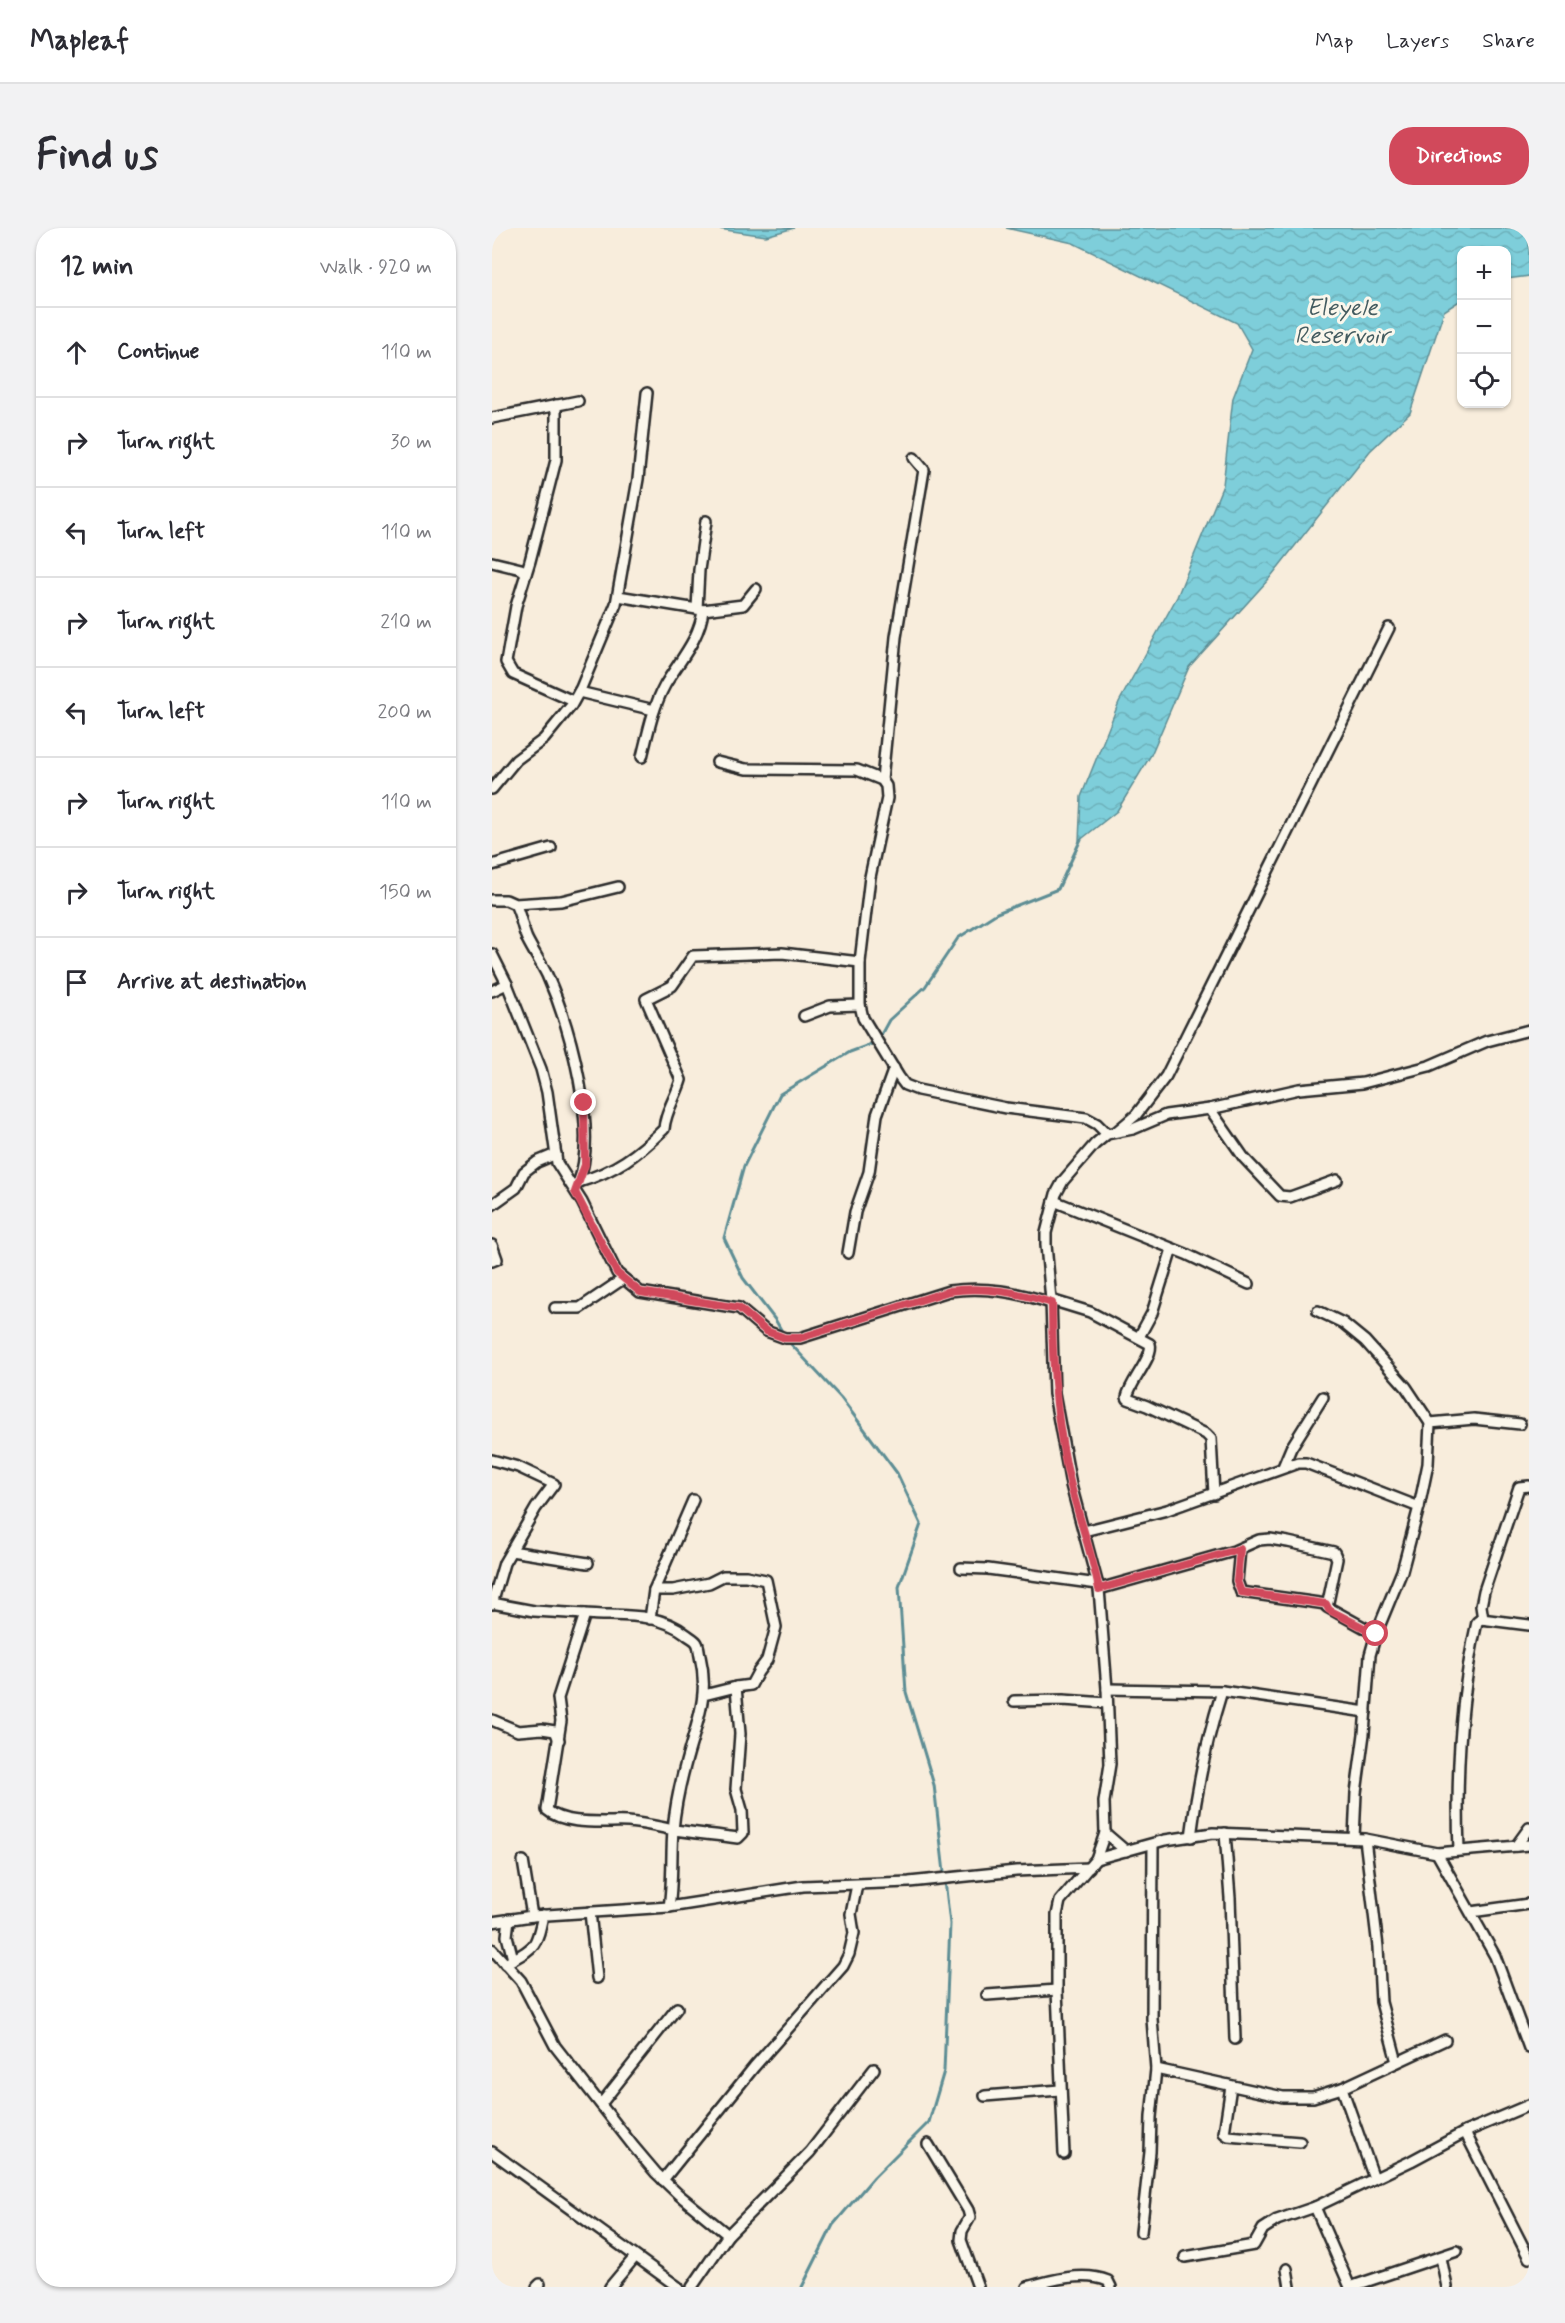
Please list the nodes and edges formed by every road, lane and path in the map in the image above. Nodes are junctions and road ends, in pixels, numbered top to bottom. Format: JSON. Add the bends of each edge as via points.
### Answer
{"nodes":[{"id":1,"x":647,"y":393,"type":"dead end"},
{"id":2,"x":578,"y":402,"type":"dead end"},
{"id":3,"x":556,"y":405,"type":"junction"},
{"id":4,"x":492,"y":418,"type":"edge"},
{"id":5,"x":914,"y":458,"type":"dead end"},
{"id":6,"x":706,"y":521,"type":"dead end"},
{"id":7,"x":492,"y":562,"type":"edge"},
{"id":8,"x":526,"y":573,"type":"junction"},
{"id":9,"x":756,"y":589,"type":"dead end"},
{"id":10,"x":618,"y":596,"type":"junction"},
{"id":11,"x":700,"y":610,"type":"junction"},
{"id":12,"x":1389,"y":628,"type":"dead end"},
{"id":13,"x":579,"y":692,"type":"junction"},
{"id":14,"x":573,"y":701,"type":"junction"},
{"id":15,"x":654,"y":710,"type":"junction"},
{"id":16,"x":642,"y":757,"type":"dead end"},
{"id":17,"x":717,"y":762,"type":"dead end"},
{"id":18,"x":882,"y":780,"type":"junction"},
{"id":19,"x":492,"y":789,"type":"edge"},
{"id":20,"x":551,"y":848,"type":"dead end"},
{"id":21,"x":492,"y":865,"type":"edge"},
{"id":22,"x":618,"y":887,"type":"dead end"},
{"id":23,"x":492,"y":900,"type":"edge"},
{"id":24,"x":516,"y":904,"type":"junction"},
{"id":25,"x":492,"y":954,"type":"edge"},
{"id":26,"x":860,"y":962,"type":"junction"},
{"id":27,"x":507,"y":984,"type":"junction"},
{"id":28,"x":492,"y":991,"type":"edge"},
{"id":29,"x":860,"y":1005,"type":"junction"},
{"id":30,"x":804,"y":1016,"type":"dead end"},
{"id":31,"x":1529,"y":1030,"type":"edge"},
{"id":32,"x":894,"y":1068,"type":"junction"},
{"id":33,"x":1210,"y":1109,"type":"junction"},
{"id":34,"x":1111,"y":1133,"type":"junction"},
{"id":35,"x":556,"y":1154,"type":"junction"},
{"id":36,"x":1337,"y":1180,"type":"dead end"},
{"id":37,"x":579,"y":1182,"type":"junction"},
{"id":38,"x":575,"y":1192,"type":"junction"},
{"id":39,"x":1054,"y":1201,"type":"junction"},
{"id":40,"x":492,"y":1205,"type":"edge"},
{"id":41,"x":492,"y":1245,"type":"edge"},
{"id":42,"x":1172,"y":1249,"type":"junction"},
{"id":43,"x":848,"y":1253,"type":"dead end"},
{"id":44,"x":492,"y":1261,"type":"edge"},
{"id":45,"x":623,"y":1279,"type":"junction"},
{"id":46,"x":1249,"y":1284,"type":"dead end"},
{"id":47,"x":1052,"y":1301,"type":"junction"},
{"id":48,"x":555,"y":1308,"type":"dead end"},
{"id":49,"x":1318,"y":1311,"type":"dead end"},
{"id":50,"x":1138,"y":1337,"type":"junction"},
{"id":51,"x":1323,"y":1397,"type":"dead end"},
{"id":52,"x":1430,"y":1423,"type":"junction"},
{"id":53,"x":1520,"y":1424,"type":"dead end"},
{"id":54,"x":492,"y":1460,"type":"edge"},
{"id":55,"x":1283,"y":1467,"type":"junction"},
{"id":56,"x":1529,"y":1486,"type":"edge"},
{"id":57,"x":1214,"y":1494,"type":"junction"},
{"id":58,"x":693,"y":1500,"type":"dead end"},
{"id":59,"x":1419,"y":1507,"type":"junction"},
{"id":60,"x":1084,"y":1531,"type":"junction"},
{"id":61,"x":1240,"y":1549,"type":"junction"},
{"id":62,"x":511,"y":1551,"type":"junction"},
{"id":63,"x":588,"y":1563,"type":"dead end"},
{"id":64,"x":961,"y":1569,"type":"dead end"},
{"id":65,"x":1099,"y":1586,"type":"junction"},
{"id":66,"x":654,"y":1590,"type":"junction"},
{"id":67,"x":492,"y":1603,"type":"edge"},
{"id":68,"x":1326,"y":1604,"type":"junction"},
{"id":69,"x":585,"y":1614,"type":"junction"},
{"id":70,"x":650,"y":1619,"type":"junction"},
{"id":71,"x":1483,"y":1619,"type":"junction"},
{"id":72,"x":1529,"y":1625,"type":"edge"},
{"id":73,"x":1376,"y":1634,"type":"junction"},
{"id":74,"x":736,"y":1687,"type":"junction"},
{"id":75,"x":1107,"y":1689,"type":"junction"},
{"id":76,"x":1222,"y":1691,"type":"junction"},
{"id":77,"x":704,"y":1695,"type":"junction"},
{"id":78,"x":1014,"y":1701,"type":"dead end"},
{"id":79,"x":1107,"y":1703,"type":"junction"},
{"id":80,"x":1366,"y":1712,"type":"junction"},
{"id":81,"x":492,"y":1720,"type":"edge"},
{"id":82,"x":559,"y":1740,"type":"junction"},
{"id":83,"x":1529,"y":1828,"type":"edge"},
{"id":84,"x":673,"y":1830,"type":"junction"},
{"id":85,"x":1105,"y":1833,"type":"junction"},
{"id":86,"x":1225,"y":1833,"type":"junction"},
{"id":87,"x":1191,"y":1837,"type":"junction"},
{"id":88,"x":1354,"y":1838,"type":"junction"},
{"id":89,"x":1365,"y":1839,"type":"junction"},
{"id":90,"x":1152,"y":1844,"type":"junction"},
{"id":91,"x":1529,"y":1845,"type":"edge"},
{"id":92,"x":1516,"y":1846,"type":"junction"},
{"id":93,"x":1459,"y":1850,"type":"junction"},
{"id":94,"x":1126,"y":1851,"type":"junction"},
{"id":95,"x":1437,"y":1853,"type":"junction"},
{"id":96,"x":1096,"y":1859,"type":"junction"},
{"id":97,"x":523,"y":1862,"type":"dead end"},
{"id":98,"x":1089,"y":1868,"type":"junction"},
{"id":99,"x":857,"y":1885,"type":"junction"},
{"id":100,"x":1529,"y":1904,"type":"edge"},
{"id":101,"x":669,"y":1907,"type":"junction"},
{"id":102,"x":590,"y":1912,"type":"junction"},
{"id":103,"x":1472,"y":1912,"type":"junction"},
{"id":104,"x":543,"y":1915,"type":"junction"},
{"id":105,"x":532,"y":1916,"type":"junction"},
{"id":106,"x":509,"y":1919,"type":"junction"},
{"id":107,"x":492,"y":1922,"type":"edge"},
{"id":108,"x":492,"y":1949,"type":"edge"},
{"id":109,"x":509,"y":1961,"type":"junction"},
{"id":110,"x":597,"y":1978,"type":"dead end"},
{"id":111,"x":1057,"y":1990,"type":"junction"},
{"id":112,"x":987,"y":1995,"type":"dead end"},
{"id":113,"x":677,"y":2008,"type":"dead end"},
{"id":114,"x":1235,"y":2039,"type":"dead end"},
{"id":115,"x":1445,"y":2040,"type":"dead end"},
{"id":116,"x":1529,"y":2048,"type":"edge"},
{"id":117,"x":1397,"y":2062,"type":"junction"},
{"id":118,"x":874,"y":2069,"type":"dead end"},
{"id":119,"x":1156,"y":2070,"type":"junction"},
{"id":120,"x":1231,"y":2086,"type":"junction"},
{"id":121,"x":1342,"y":2088,"type":"junction"},
{"id":122,"x":1060,"y":2090,"type":"junction"},
{"id":123,"x":985,"y":2096,"type":"dead end"},
{"id":124,"x":601,"y":2104,"type":"junction"},
{"id":125,"x":1529,"y":2105,"type":"edge"},
{"id":126,"x":1465,"y":2132,"type":"junction"},
{"id":127,"x":1300,"y":2142,"type":"dead end"},
{"id":128,"x":928,"y":2144,"type":"dead end"},
{"id":129,"x":492,"y":2151,"type":"edge"},
{"id":130,"x":1064,"y":2154,"type":"dead end"},
{"id":131,"x":1374,"y":2178,"type":"junction"},
{"id":132,"x":663,"y":2180,"type":"junction"},
{"id":133,"x":1315,"y":2207,"type":"junction"},
{"id":134,"x":1141,"y":2232,"type":"dead end"},
{"id":135,"x":728,"y":2235,"type":"junction"},
{"id":136,"x":1457,"y":2251,"type":"dead end"},
{"id":137,"x":635,"y":2257,"type":"junction"},
{"id":138,"x":1185,"y":2257,"type":"dead end"},
{"id":139,"x":1441,"y":2258,"type":"junction"},
{"id":140,"x":1529,"y":2258,"type":"edge"},
{"id":141,"x":1287,"y":2268,"type":"dead end"},
{"id":142,"x":610,"y":2287,"type":"edge"},
{"id":143,"x":678,"y":2287,"type":"edge"},
{"id":144,"x":692,"y":2287,"type":"edge"},
{"id":145,"x":978,"y":2287,"type":"edge"},
{"id":146,"x":1027,"y":2287,"type":"edge"},
{"id":147,"x":1111,"y":2287,"type":"edge"},
{"id":148,"x":1290,"y":2287,"type":"edge"},
{"id":149,"x":1350,"y":2287,"type":"edge"},
{"id":150,"x":1446,"y":2287,"type":"edge"}],
"edges":[{"from":1,"to":10,"type":"street","via":[[638,478]]},
{"from":2,"to":3,"type":"street"},
{"from":3,"to":4,"type":"street"},
{"from":3,"to":8,"type":"street","via":[[556,460]]},
{"from":5,"to":18,"type":"street","via":[[924,470],[896,637]]},
{"from":6,"to":11,"type":"street","via":[[699,570]]},
{"from":7,"to":8,"type":"street"},
{"from":8,"to":14,"type":"street","via":[[506,662],[513,674]]},
{"from":9,"to":11,"type":"street","via":[[743,605]]},
{"from":10,"to":11,"type":"street"},
{"from":10,"to":13,"type":"street"},
{"from":11,"to":15,"type":"street","via":[[700,628],[664,686]]},
{"from":12,"to":34,"type":"street","via":[[1166,1076],[1136,1115]]},
{"from":13,"to":14,"type":"street"},
{"from":13,"to":15,"type":"street"},
{"from":14,"to":19,"type":"street","via":[[544,739],[516,760]]},
{"from":15,"to":16,"type":"street"},
{"from":17,"to":18,"type":"street","via":[[746,769],[857,771]]},
{"from":18,"to":26,"type":"street","via":[[886,798],[870,877]]},
{"from":20,"to":21,"type":"street"},
{"from":22,"to":24,"type":"street","via":[[561,901]]},
{"from":23,"to":24,"type":"street"},
{"from":24,"to":37,"type":"street","via":[[526,938],[548,977],[579,1077],[586,1153]]},
{"from":25,"to":27,"type":"street"},
{"from":26,"to":29,"type":"street"},
{"from":26,"to":37,"type":"street","via":[[782,953],[693,956],[672,986],[646,999],[681,1080],[665,1116],[664,1129],[633,1157],[597,1177]]},
{"from":27,"to":28,"type":"street"},
{"from":27,"to":35,"type":"street","via":[[541,1069]]},
{"from":29,"to":30,"type":"street","via":[[830,1006]]},
{"from":29,"to":32,"type":"street","via":[[863,1018]]},
{"from":31,"to":33,"type":"street","via":[[1487,1041],[1429,1066],[1363,1083],[1299,1089]]},
{"from":32,"to":34,"type":"street","via":[[905,1085],[918,1090],[1006,1108],[1086,1118]]},
{"from":32,"to":43,"type":"street","via":[[877,1115],[869,1172],[855,1212]]},
{"from":33,"to":34,"type":"street","via":[[1166,1115],[1133,1129]]},
{"from":33,"to":36,"type":"street","via":[[1245,1158],[1280,1196],[1290,1197]]},
{"from":34,"to":39,"type":"street","via":[[1095,1144],[1063,1181]]},
{"from":35,"to":38,"type":"street","via":[[557,1163]]},
{"from":35,"to":40,"type":"street","via":[[524,1172],[516,1188]]},
{"from":37,"to":38,"type":"street"},
{"from":38,"to":45,"type":"street"},
{"from":39,"to":42,"type":"street"},
{"from":39,"to":47,"type":"street","via":[[1047,1233]]},
{"from":41,"to":44,"type":"street","via":[[497,1259]]},
{"from":42,"to":46,"type":"street"},
{"from":42,"to":50,"type":"street","via":[[1152,1313]]},
{"from":45,"to":47,"type":"street","via":[[640,1292],[739,1308],[766,1331],[785,1338],[800,1338],[949,1291],[999,1290]]},
{"from":45,"to":48,"type":"street","via":[[580,1308]]},
{"from":47,"to":50,"type":"street","via":[[1090,1312]]},
{"from":47,"to":60,"type":"street","via":[[1054,1394]]},
{"from":49,"to":52,"type":"street","via":[[1343,1323],[1365,1341]]},
{"from":50,"to":57,"type":"street","via":[[1152,1348],[1126,1396],[1211,1439]]},
{"from":51,"to":55,"type":"street"},
{"from":52,"to":53,"type":"street","via":[[1474,1419]]},
{"from":52,"to":59,"type":"street","via":[[1428,1464]]},
{"from":54,"to":62,"type":"street","via":[[554,1484]]},
{"from":55,"to":57,"type":"street"},
{"from":55,"to":59,"type":"street","via":[[1306,1463]]},
{"from":56,"to":71,"type":"street","via":[[1520,1485],[1515,1498],[1484,1591]]},
{"from":57,"to":60,"type":"street"},
{"from":58,"to":66,"type":"street"},
{"from":59,"to":73,"type":"street","via":[[1402,1571]]},
{"from":60,"to":65,"type":"street"},
{"from":61,"to":65,"type":"street"},
{"from":61,"to":68,"type":"street","via":[[1237,1581],[1241,1592]]},
{"from":61,"to":68,"type":"street","via":[[1270,1539],[1334,1552],[1337,1558]]},
{"from":62,"to":63,"type":"street"},
{"from":62,"to":67,"type":"street"},
{"from":64,"to":65,"type":"street","via":[[988,1569]]},
{"from":65,"to":75,"type":"street"},
{"from":66,"to":70,"type":"street"},
{"from":66,"to":74,"type":"street","via":[[673,1590],[723,1576],[766,1580],[776,1627],[767,1660],[751,1685]]},
{"from":67,"to":69,"type":"street","via":[[534,1611]]},
{"from":68,"to":73,"type":"street","via":[[1329,1610]]},
{"from":69,"to":70,"type":"street"},
{"from":69,"to":82,"type":"street","via":[[558,1698]]},
{"from":70,"to":77,"type":"street","via":[[674,1626],[697,1643]]},
{"from":71,"to":72,"type":"street"},
{"from":71,"to":93,"type":"street","via":[[1477,1622],[1472,1640],[1459,1751]]},
{"from":73,"to":80,"type":"street","via":[[1370,1655]]},
{"from":74,"to":77,"type":"street"},
{"from":74,"to":84,"type":"street","via":[[740,1734],[736,1789],[743,1833],[738,1838]]},
{"from":75,"to":76,"type":"street"},
{"from":75,"to":79,"type":"street"},
{"from":76,"to":80,"type":"street"},
{"from":76,"to":87,"type":"street","via":[[1207,1739]]},
{"from":77,"to":84,"type":"street","via":[[681,1779]]},
{"from":78,"to":79,"type":"street"},
{"from":79,"to":85,"type":"street","via":[[1110,1764],[1104,1802]]},
{"from":80,"to":88,"type":"street"},
{"from":81,"to":82,"type":"street","via":[[518,1731],[555,1731]]},
{"from":82,"to":84,"type":"street","via":[[547,1810],[552,1815]]},
{"from":83,"to":92,"type":"street"},
{"from":84,"to":101,"type":"street"},
{"from":85,"to":94,"type":"street"},
{"from":85,"to":96,"type":"street"},
{"from":86,"to":87,"type":"street"},
{"from":86,"to":88,"type":"street"},
{"from":86,"to":114,"type":"street"},
{"from":87,"to":90,"type":"street"},
{"from":88,"to":89,"type":"street"},
{"from":89,"to":95,"type":"street"},
{"from":89,"to":117,"type":"street","via":[[1378,1947],[1380,2002]]},
{"from":90,"to":94,"type":"street"},
{"from":90,"to":119,"type":"street","via":[[1152,2019]]},
{"from":91,"to":92,"type":"street"},
{"from":92,"to":93,"type":"street"},
{"from":93,"to":95,"type":"street"},
{"from":94,"to":96,"type":"street"},
{"from":95,"to":103,"type":"street"},
{"from":96,"to":98,"type":"street"},
{"from":97,"to":105,"type":"street"},
{"from":98,"to":99,"type":"street"},
{"from":98,"to":111,"type":"street","via":[[1060,1901]]},
{"from":99,"to":101,"type":"street","via":[[803,1886]]},
{"from":99,"to":132,"type":"street","via":[[851,1914],[854,1933],[843,1966],[754,2067]]},
{"from":100,"to":103,"type":"street"},
{"from":101,"to":102,"type":"street"},
{"from":102,"to":104,"type":"street"},
{"from":102,"to":110,"type":"street"},
{"from":103,"to":116,"type":"street","via":[[1495,1956]]},
{"from":104,"to":105,"type":"street"},
{"from":104,"to":109,"type":"street","via":[[538,1941]]},
{"from":105,"to":106,"type":"street"},
{"from":106,"to":107,"type":"street"},
{"from":106,"to":109,"type":"street"},
{"from":108,"to":109,"type":"street"},
{"from":109,"to":124,"type":"street","via":[[555,2046]]},
{"from":111,"to":112,"type":"street"},
{"from":111,"to":122,"type":"street"},
{"from":113,"to":124,"type":"street"},
{"from":115,"to":117,"type":"street"},
{"from":117,"to":121,"type":"street"},
{"from":118,"to":135,"type":"street","via":[[810,2152]]},
{"from":119,"to":120,"type":"street"},
{"from":119,"to":134,"type":"street"},
{"from":120,"to":121,"type":"street","via":[[1283,2097],[1313,2097]]},
{"from":120,"to":127,"type":"street","via":[[1224,2133]]},
{"from":121,"to":131,"type":"street"},
{"from":122,"to":123,"type":"street"},
{"from":122,"to":130,"type":"street"},
{"from":124,"to":132,"type":"street"},
{"from":125,"to":126,"type":"street"},
{"from":126,"to":131,"type":"street"},
{"from":126,"to":140,"type":"street"},
{"from":128,"to":145,"type":"street","via":[[968,2210],[970,2217],[960,2240]]},
{"from":129,"to":137,"type":"street"},
{"from":131,"to":133,"type":"street"},
{"from":132,"to":135,"type":"street"},
{"from":133,"to":138,"type":"street","via":[[1277,2220],[1263,2229],[1254,2245]]},
{"from":133,"to":149,"type":"street"},
{"from":135,"to":144,"type":"street"},
{"from":136,"to":139,"type":"street"},
{"from":137,"to":142,"type":"street"},
{"from":137,"to":143,"type":"street"},
{"from":139,"to":149,"type":"street"},
{"from":139,"to":150,"type":"street"},
{"from":141,"to":148,"type":"street"},
{"from":146,"to":147,"type":"street","via":[[1064,2278],[1098,2277]]}]}
